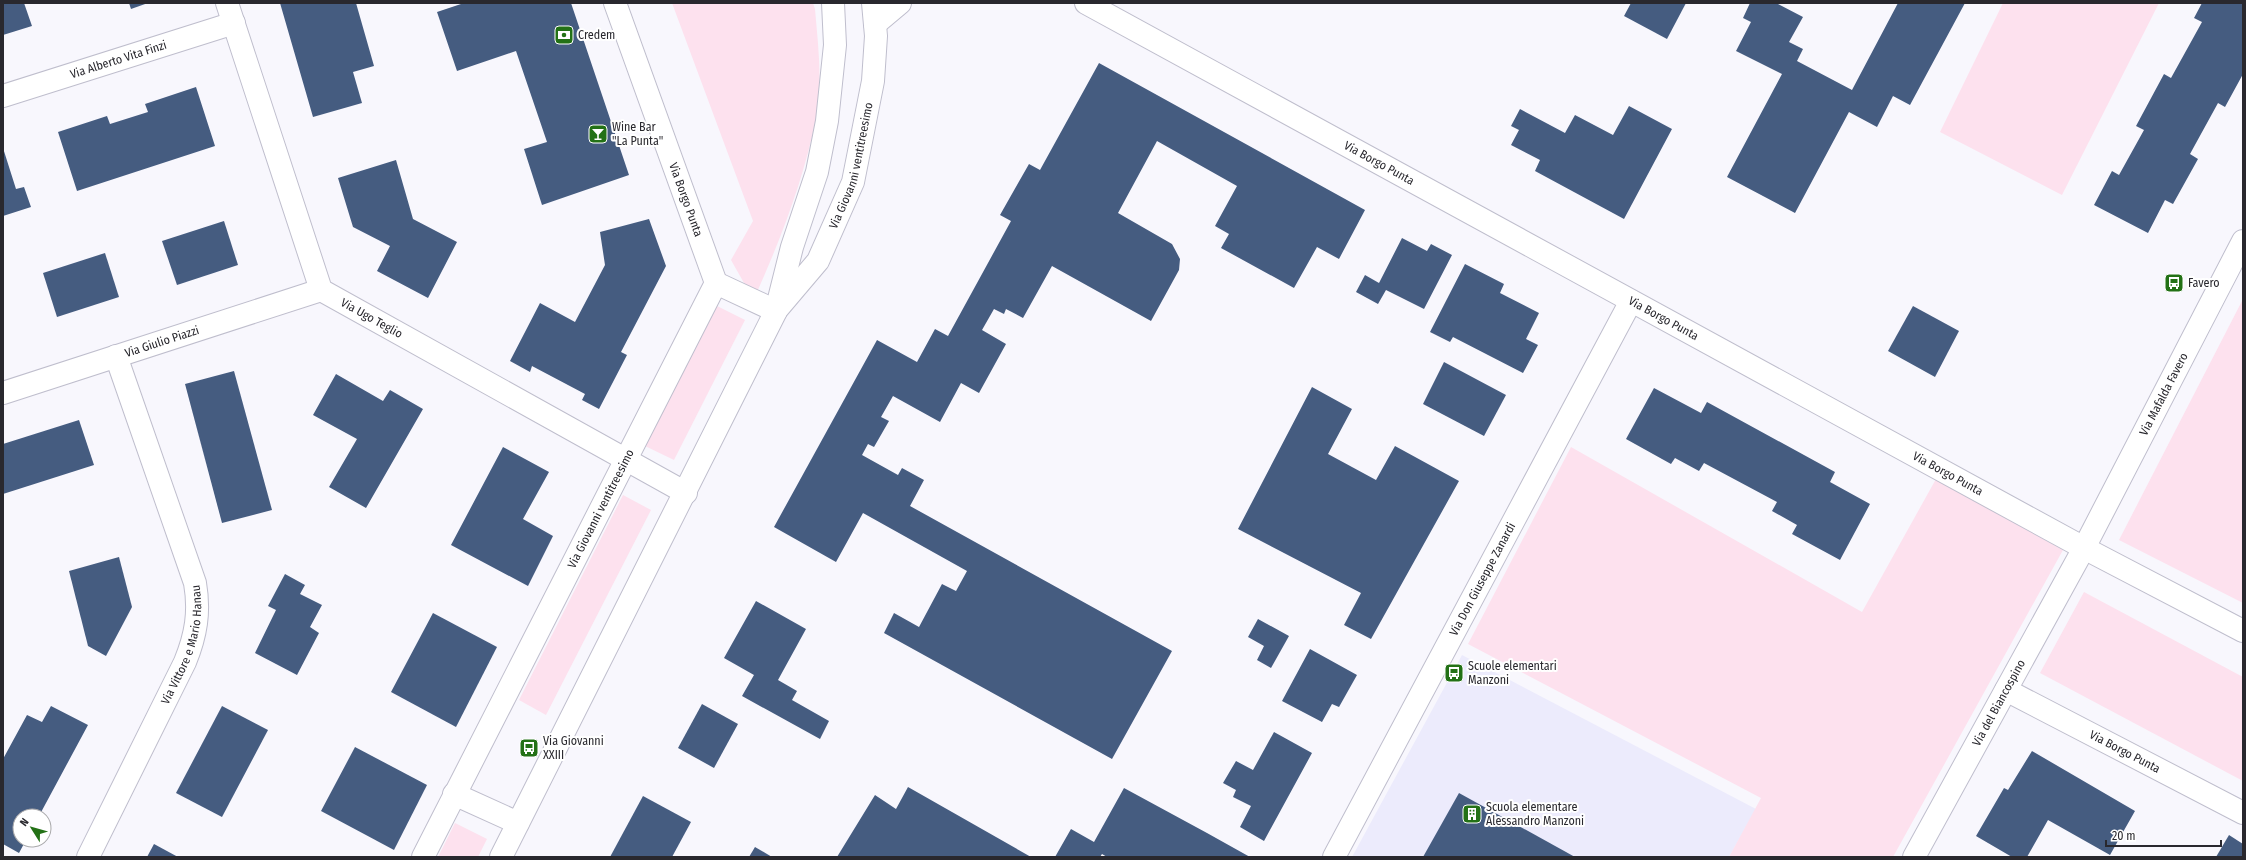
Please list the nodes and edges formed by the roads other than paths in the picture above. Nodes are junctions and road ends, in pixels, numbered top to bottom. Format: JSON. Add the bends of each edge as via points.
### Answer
{"nodes":[{"id":1,"x":227,"y":3,"type":"edge"},
{"id":2,"x":615,"y":3,"type":"edge"},
{"id":3,"x":833,"y":3,"type":"edge"},
{"id":4,"x":873,"y":3,"type":"edge"},
{"id":5,"x":900,"y":3,"type":"edge"},
{"id":6,"x":1086,"y":3,"type":"edge"},
{"id":7,"x":234,"y":24,"type":"junction"},
{"id":8,"x":875,"y":24,"type":"junction"},
{"id":9,"x":3,"y":96,"type":"edge"},
{"id":10,"x":2243,"y":241,"type":"edge"},
{"id":11,"x":716,"y":283,"type":"junction"},
{"id":12,"x":320,"y":290,"type":"junction"},
{"id":13,"x":1631,"y":301,"type":"junction"},
{"id":14,"x":776,"y":311,"type":"junction"},
{"id":15,"x":116,"y":356,"type":"junction"},
{"id":16,"x":3,"y":393,"type":"edge"},
{"id":17,"x":626,"y":460,"type":"junction"},
{"id":18,"x":686,"y":493,"type":"junction"},
{"id":19,"x":2084,"y":548,"type":"junction"},
{"id":20,"x":2243,"y":631,"type":"edge"},
{"id":21,"x":2006,"y":690,"type":"junction"},
{"id":22,"x":454,"y":794,"type":"junction"},
{"id":23,"x":2243,"y":814,"type":"edge"},
{"id":24,"x":518,"y":823,"type":"junction"},
{"id":25,"x":88,"y":857,"type":"edge"},
{"id":26,"x":422,"y":857,"type":"edge"},
{"id":27,"x":501,"y":857,"type":"edge"},
{"id":28,"x":1334,"y":857,"type":"edge"},
{"id":29,"x":1914,"y":857,"type":"edge"}],
"edges":[{"from":1,"to":7,"type":"street"},
{"from":2,"to":11,"type":"street","name":"Via Borgo Punta"},
{"from":3,"to":14,"type":"street","name":"Via Giovanni ventitreesimo","via":[[835,45],[827,121],[817,172],[792,248]]},
{"from":4,"to":8,"type":"street","name":"Via Giovanni ventitreesimo"},
{"from":5,"to":8,"type":"street"},
{"from":6,"to":13,"type":"street","name":"Via Borgo Punta"},
{"from":7,"to":9,"type":"street","name":"Via Alberto Vita Finzi"},
{"from":7,"to":12,"type":"street"},
{"from":8,"to":14,"type":"street","name":"Via Giovanni ventitreesimo","via":[[873,81],[853,182],[818,261]]},
{"from":10,"to":19,"type":"street","name":"Via Mafalda Favero"},
{"from":11,"to":14,"type":"street"},
{"from":11,"to":17,"type":"street","name":"Via Giovanni ventitreesimo"},
{"from":12,"to":15,"type":"street","name":"Via Giulio Piazzi"},
{"from":12,"to":17,"type":"street","name":"Via Ugo Teglio"},
{"from":13,"to":19,"type":"street","name":"Via Borgo Punta"},
{"from":13,"to":28,"type":"street","name":"Via Don Giuseppe Zanardi"},
{"from":14,"to":18,"type":"street","name":"Via Giovanni ventitreesimo"},
{"from":15,"to":16,"type":"street","name":"Via Giulio Piazzi"},
{"from":15,"to":25,"type":"street","name":"Via Vittore e Mario Hanau","via":[[194,583],[198,600],[198,621],[194,640],[184,662]]},
{"from":17,"to":18,"type":"street","name":"Via Ugo Teglio"},
{"from":17,"to":22,"type":"street","name":"Via Giovanni ventitreesimo"},
{"from":18,"to":24,"type":"street","name":"Via Giovanni ventitreesimo"},
{"from":19,"to":20,"type":"street","name":"Via Borgo Punta"},
{"from":19,"to":21,"type":"street","name":"Via del Biancospino"},
{"from":21,"to":23,"type":"street","name":"Via Borgo Punta"},
{"from":21,"to":29,"type":"street","name":"Via del Biancospino"},
{"from":22,"to":24,"type":"street"},
{"from":22,"to":26,"type":"street","name":"Via Giovanni ventitreesimo"},
{"from":24,"to":27,"type":"street","name":"Via Giovanni ventitreesimo"}]}
